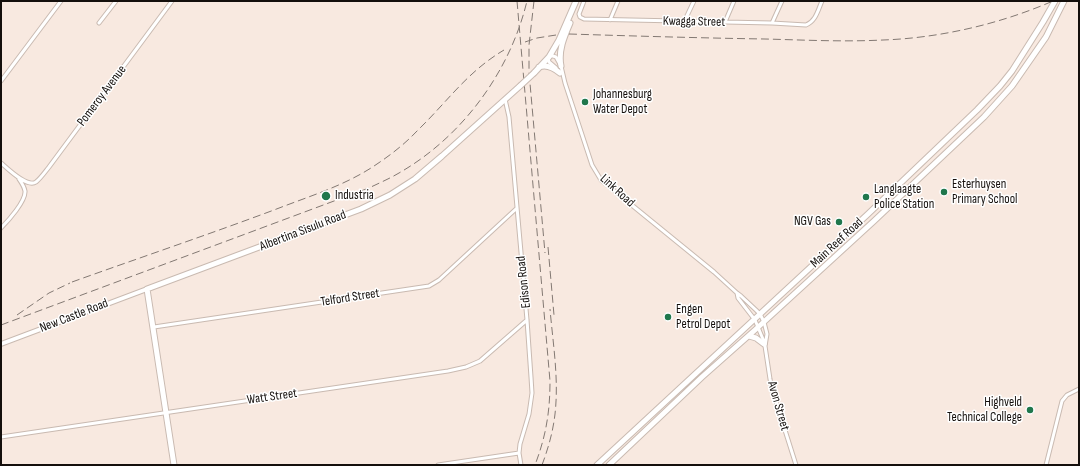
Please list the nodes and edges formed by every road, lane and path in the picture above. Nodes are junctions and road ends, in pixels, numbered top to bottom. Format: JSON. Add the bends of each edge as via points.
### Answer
{"nodes":[{"id":1,"x":61,"y":1,"type":"edge"},
{"id":2,"x":116,"y":1,"type":"edge"},
{"id":3,"x":172,"y":1,"type":"edge"},
{"id":4,"x":576,"y":1,"type":"edge"},
{"id":5,"x":584,"y":1,"type":"edge"},
{"id":6,"x":618,"y":1,"type":"edge"},
{"id":7,"x":694,"y":1,"type":"edge"},
{"id":8,"x":734,"y":1,"type":"edge"},
{"id":9,"x":782,"y":1,"type":"edge"},
{"id":10,"x":822,"y":1,"type":"edge"},
{"id":11,"x":1055,"y":1,"type":"edge"},
{"id":12,"x":1064,"y":1,"type":"edge"},
{"id":13,"x":610,"y":20,"type":"junction"},
{"id":14,"x":684,"y":22,"type":"junction"},
{"id":15,"x":725,"y":22,"type":"junction"},
{"id":16,"x":99,"y":23,"type":"dead end"},
{"id":17,"x":772,"y":23,"type":"junction"},
{"id":18,"x":549,"y":57,"type":"junction"},
{"id":19,"x":561,"y":66,"type":"junction"},
{"id":20,"x":539,"y":67,"type":"junction"},
{"id":21,"x":560,"y":73,"type":"junction"},
{"id":22,"x":1,"y":81,"type":"edge"},
{"id":23,"x":565,"y":83,"type":"junction"},
{"id":24,"x":505,"y":99,"type":"junction"},
{"id":25,"x":1,"y":163,"type":"edge"},
{"id":26,"x":18,"y":177,"type":"junction"},
{"id":27,"x":906,"y":177,"type":"junction"},
{"id":28,"x":913,"y":184,"type":"junction"},
{"id":29,"x":891,"y":192,"type":"junction"},
{"id":30,"x":897,"y":199,"type":"junction"},
{"id":31,"x":517,"y":208,"type":"junction"},
{"id":32,"x":1,"y":228,"type":"edge"},
{"id":33,"x":148,"y":289,"type":"junction"},
{"id":34,"x":737,"y":294,"type":"junction"},
{"id":35,"x":760,"y":314,"type":"junction"},
{"id":36,"x":527,"y":320,"type":"junction"},
{"id":37,"x":755,"y":320,"type":"junction"},
{"id":38,"x":764,"y":322,"type":"junction"},
{"id":39,"x":758,"y":327,"type":"junction"},
{"id":40,"x":154,"y":328,"type":"junction"},
{"id":41,"x":749,"y":336,"type":"junction"},
{"id":42,"x":1,"y":344,"type":"edge"},
{"id":43,"x":765,"y":345,"type":"junction"},
{"id":44,"x":1079,"y":389,"type":"edge"},
{"id":45,"x":166,"y":413,"type":"junction"},
{"id":46,"x":1,"y":437,"type":"edge"},
{"id":47,"x":619,"y":444,"type":"junction"},
{"id":48,"x":624,"y":451,"type":"junction"},
{"id":49,"x":519,"y":453,"type":"junction"},
{"id":50,"x":174,"y":465,"type":"edge"},
{"id":51,"x":438,"y":465,"type":"edge"},
{"id":52,"x":522,"y":465,"type":"edge"},
{"id":53,"x":597,"y":465,"type":"edge"},
{"id":54,"x":609,"y":465,"type":"edge"},
{"id":55,"x":796,"y":465,"type":"edge"},
{"id":56,"x":1046,"y":465,"type":"edge"}],
"edges":[{"from":1,"to":22,"type":"street"},
{"from":2,"to":16,"type":"street"},
{"from":3,"to":26,"type":"street","name":"Pomeroy Avenue","via":[[44,173],[35,183],[30,184]]},
{"from":4,"to":18,"type":"main road","name":"Albertina Sisulu Road"},
{"from":4,"to":19,"type":"main road","via":[[561,45]]},
{"from":5,"to":13,"type":"street","name":"Kwagga Street","via":[[580,17]]},
{"from":6,"to":13,"type":"street"},
{"from":7,"to":14,"type":"street"},
{"from":8,"to":15,"type":"street"},
{"from":9,"to":17,"type":"street"},
{"from":10,"to":17,"type":"street","name":"Kwagga Street","via":[[810,24]]},
{"from":11,"to":27,"type":"main road","name":"Main Reef Road","via":[[1000,86]]},
{"from":12,"to":28,"type":"main road","name":"Main Reef Road","via":[[1046,37],[1012,86],[984,117]]},
{"from":13,"to":14,"type":"street","name":"Kwagga Street"},
{"from":14,"to":15,"type":"street","name":"Kwagga Street"},
{"from":15,"to":17,"type":"street","name":"Kwagga Street"},
{"from":18,"to":19,"type":"street","via":[[556,57]]},
{"from":18,"to":20,"type":"main road","name":"Albertina Sisulu Road"},
{"from":18,"to":21,"type":"street","via":[[549,62]]},
{"from":19,"to":23,"type":"street","name":"Link Road"},
{"from":20,"to":21,"type":"main road","via":[[545,66]]},
{"from":20,"to":24,"type":"main road","name":"Albertina Sisulu Road","bridge":true},
{"from":21,"to":23,"type":"street"},
{"from":23,"to":34,"type":"street","name":"Link Road","via":[[592,165],[601,180],[714,272]]},
{"from":24,"to":31,"type":"street","name":"Edison Road","via":[[509,117]]},
{"from":24,"to":33,"type":"main road","name":"Albertina Sisulu Road","via":[[426,170],[381,200]]},
{"from":25,"to":26,"type":"street"},
{"from":26,"to":32,"type":"street","via":[[25,196]]},
{"from":27,"to":28,"type":"main road"},
{"from":27,"to":29,"type":"main road","name":"Main Reef Road"},
{"from":28,"to":30,"type":"main road","name":"Main Reef Road"},
{"from":29,"to":30,"type":"main road"},
{"from":29,"to":35,"type":"main road","name":"Main Reef Road"},
{"from":30,"to":38,"type":"main road","name":"Main Reef Road"},
{"from":31,"to":36,"type":"street","name":"Edison Road"},
{"from":31,"to":40,"type":"street","name":"Telford Street","via":[[439,280],[428,286]]},
{"from":33,"to":40,"type":"main road"},
{"from":33,"to":42,"type":"street","name":"New Castle Road"},
{"from":34,"to":35,"type":"street","name":"Link Road"},
{"from":34,"to":37,"type":"street","name":"Link Road"},
{"from":35,"to":37,"type":"main road","name":"Main Reef Road"},
{"from":35,"to":38,"type":"street","name":"Link Road"},
{"from":36,"to":45,"type":"street","name":"Watt Street","via":[[480,362],[466,367]]},
{"from":36,"to":49,"type":"street","name":"Edison Road","via":[[532,393]]},
{"from":37,"to":39,"type":"street","name":"Link Road"},
{"from":37,"to":47,"type":"main road","name":"Main Reef Road"},
{"from":38,"to":39,"type":"main road","name":"Main Reef Road"},
{"from":38,"to":43,"type":"street","name":"Avon Street"},
{"from":39,"to":41,"type":"main road","name":"Main Reef Road"},
{"from":39,"to":43,"type":"street","name":"Avon Street"},
{"from":40,"to":45,"type":"main road"},
{"from":41,"to":43,"type":"main road"},
{"from":41,"to":48,"type":"main road","name":"Main Reef Road"},
{"from":43,"to":55,"type":"street","name":"Avon Street","via":[[772,389]]},
{"from":44,"to":56,"type":"street","via":[[1066,395],[1062,401]]},
{"from":45,"to":46,"type":"street","name":"Watt Street"},
{"from":45,"to":50,"type":"main road"},
{"from":47,"to":48,"type":"main road"},
{"from":47,"to":53,"type":"main road","name":"Main Reef Road"},
{"from":48,"to":54,"type":"main road","name":"Main Reef Road"},
{"from":49,"to":51,"type":"street"},
{"from":49,"to":52,"type":"street","name":"Edison Road"}]}
